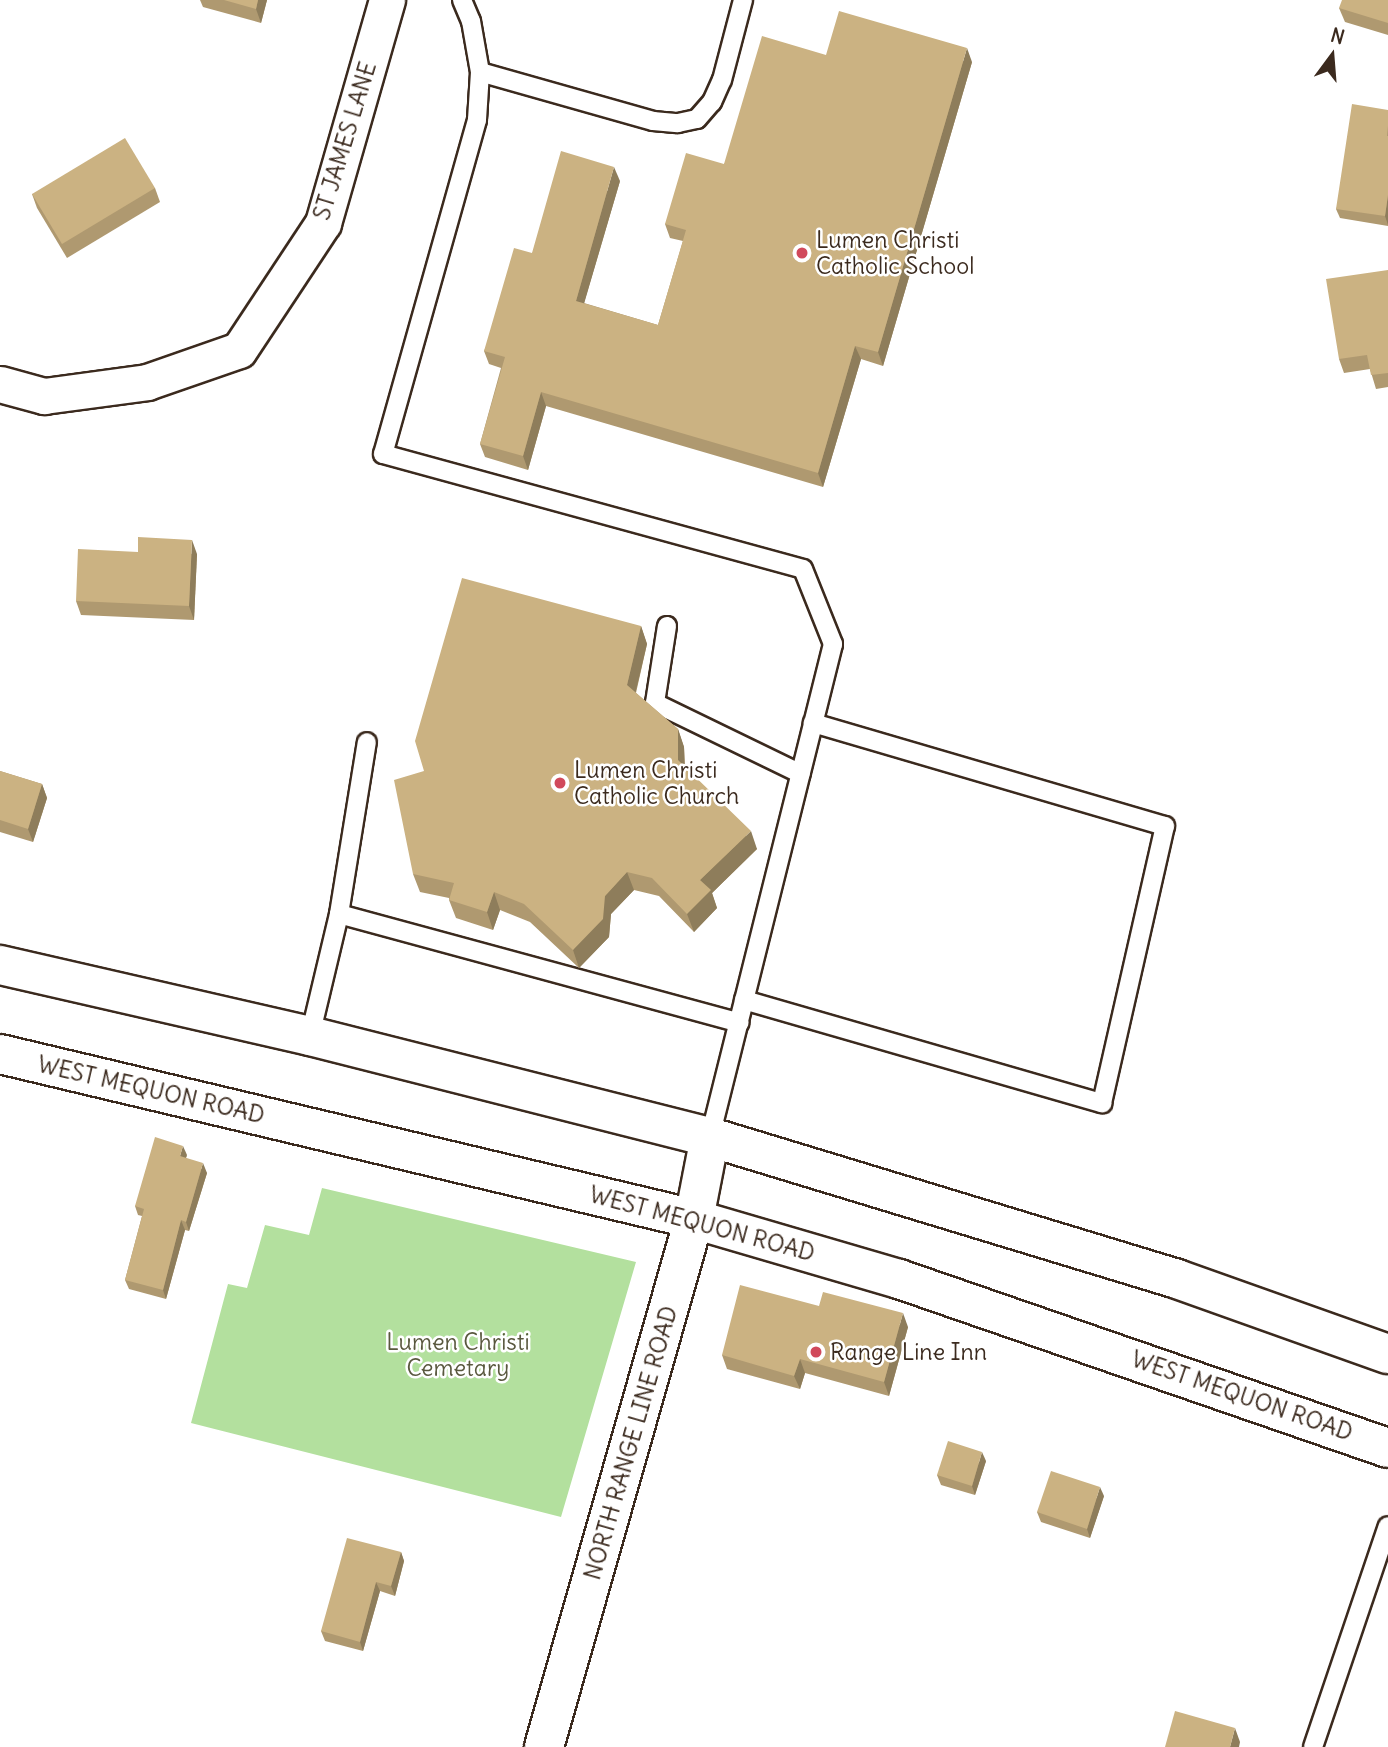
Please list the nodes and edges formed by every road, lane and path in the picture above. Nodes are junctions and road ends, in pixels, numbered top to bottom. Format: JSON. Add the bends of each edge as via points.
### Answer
{"nodes":[{"id":1,"x":387,"y":0,"type":"edge"},
{"id":2,"x":743,"y":0,"type":"edge"},
{"id":3,"x":465,"y":1,"type":"edge"},
{"id":4,"x":480,"y":72,"type":"junction"},
{"id":5,"x":0,"y":384,"type":"edge"},
{"id":6,"x":667,"y":626,"type":"dead end"},
{"id":7,"x":813,"y":723,"type":"junction"},
{"id":8,"x":367,"y":742,"type":"dead end"},
{"id":9,"x":801,"y":774,"type":"junction"},
{"id":10,"x":339,"y":914,"type":"junction"},
{"id":11,"x":0,"y":965,"type":"edge"},
{"id":12,"x":744,"y":1000,"type":"junction"},
{"id":13,"x":740,"y":1023,"type":"junction"},
{"id":14,"x":310,"y":1036,"type":"junction"},
{"id":15,"x":0,"y":1054,"type":"edge"},
{"id":16,"x":710,"y":1137,"type":"junction"},
{"id":17,"x":694,"y":1219,"type":"junction"},
{"id":18,"x":1388,"y":1354,"type":"edge"},
{"id":19,"x":1388,"y":1448,"type":"edge"},
{"id":20,"x":1388,"y":1526,"type":"edge"},
{"id":21,"x":544,"y":1747,"type":"edge"},
{"id":22,"x":1313,"y":1747,"type":"edge"}],
"edges":[{"from":1,"to":5,"type":"street","name":"ST JAMES LANE","via":[[323,223],[239,351],[146,382],[44,396]]},
{"from":2,"to":4,"type":"lane","via":[[722,80],[698,118],[678,123],[653,121]]},
{"from":3,"to":4,"type":"lane"},
{"from":4,"to":7,"type":"lane","via":[[468,159],[383,454],[803,569],[833,644]]},
{"from":6,"to":9,"type":"lane","via":[[655,703]]},
{"from":7,"to":9,"type":"lane"},
{"from":7,"to":12,"type":"lane","via":[[1165,826],[1102,1103]]},
{"from":8,"to":10,"type":"lane"},
{"from":9,"to":12,"type":"lane"},
{"from":10,"to":13,"type":"lane"},
{"from":10,"to":14,"type":"lane"},
{"from":11,"to":14,"type":"main road"},
{"from":12,"to":13,"type":"lane"},
{"from":13,"to":16,"type":"lane"},
{"from":14,"to":16,"type":"main road"},
{"from":15,"to":17,"type":"main road","name":"WEST MEQUON ROAD"},
{"from":16,"to":17,"type":"main road","name":"NORTH RANGE LINE ROAD"},
{"from":16,"to":18,"type":"main road","via":[[1177,1279]]},
{"from":17,"to":19,"type":"main road","name":"WEST MEQUON ROAD","via":[[899,1279]]},
{"from":17,"to":21,"type":"main road","name":"NORTH RANGE LINE ROAD"},
{"from":20,"to":22,"type":"lane"}]}
